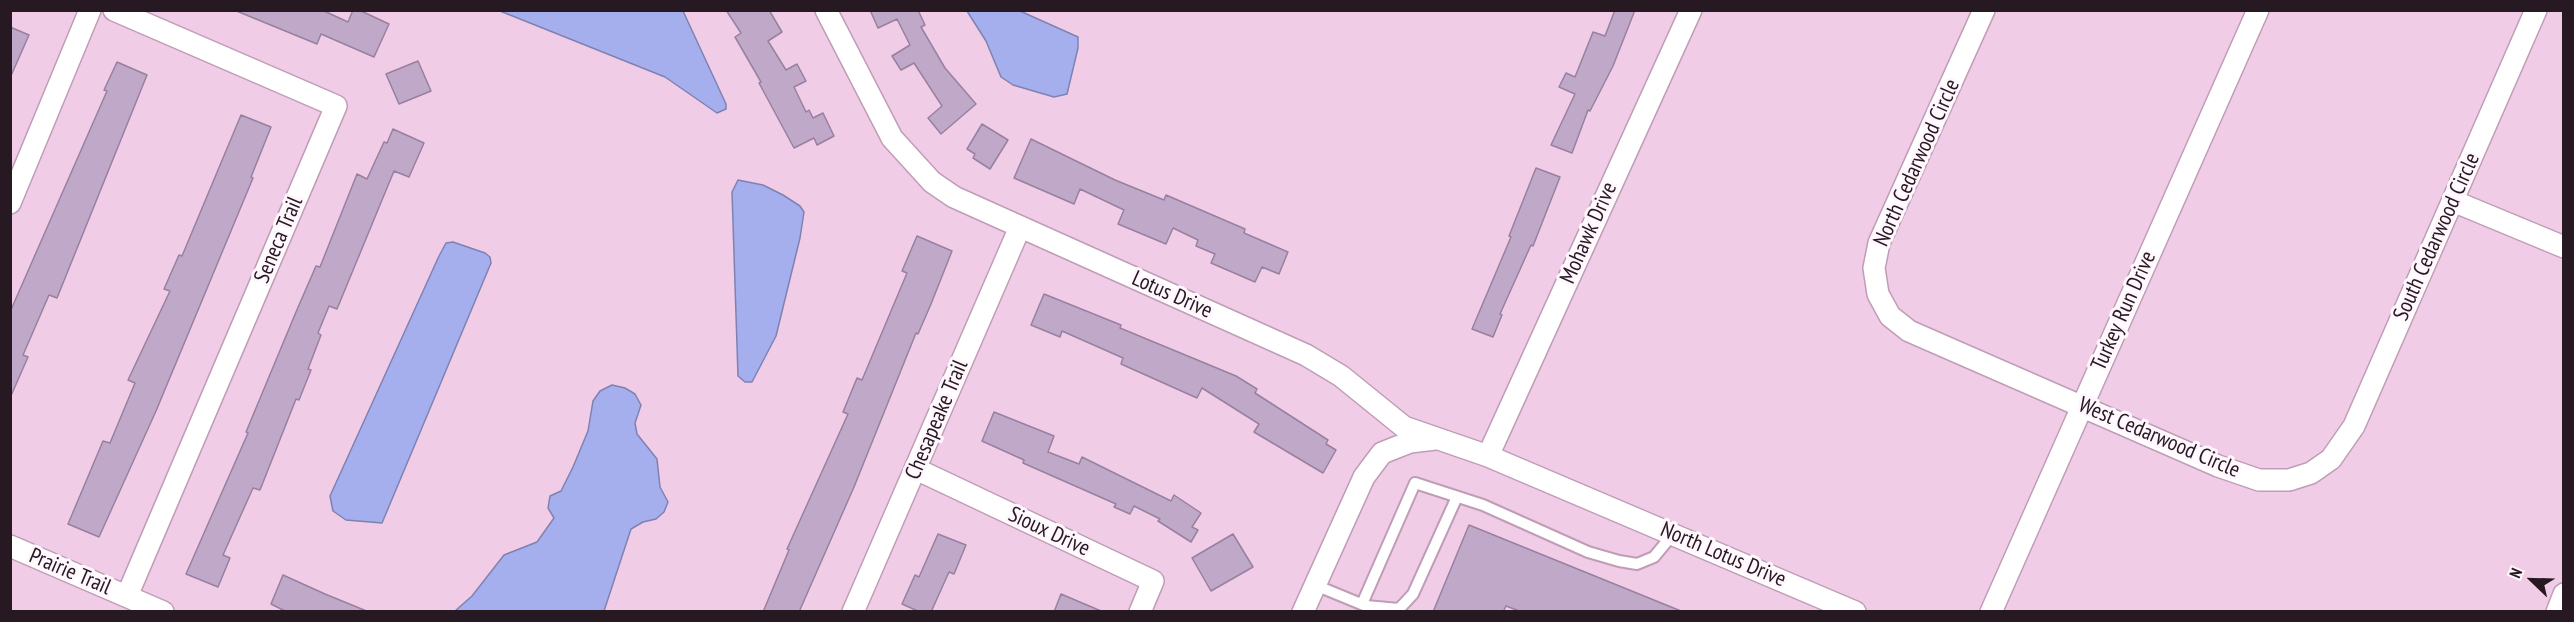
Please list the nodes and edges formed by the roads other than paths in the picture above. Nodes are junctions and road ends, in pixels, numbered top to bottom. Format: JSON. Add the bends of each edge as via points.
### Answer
{"nodes":[{"id":1,"x":90,"y":10,"type":"edge"},
{"id":2,"x":114,"y":10,"type":"edge"},
{"id":3,"x":826,"y":10,"type":"edge"},
{"id":4,"x":1691,"y":10,"type":"edge"},
{"id":5,"x":1984,"y":10,"type":"edge"},
{"id":6,"x":2258,"y":10,"type":"edge"},
{"id":7,"x":2536,"y":10,"type":"edge"},
{"id":8,"x":2453,"y":201,"type":"junction"},
{"id":9,"x":10,"y":202,"type":"edge"},
{"id":10,"x":1020,"y":228,"type":"junction"},
{"id":11,"x":2564,"y":247,"type":"edge"},
{"id":12,"x":1987,"y":364,"type":"joint"},
{"id":13,"x":2082,"y":405,"type":"junction"},
{"id":14,"x":1436,"y":439,"type":"junction"},
{"id":15,"x":1488,"y":456,"type":"junction"},
{"id":16,"x":2331,"y":459,"type":"joint"},
{"id":17,"x":916,"y":469,"type":"junction"},
{"id":18,"x":1456,"y":499,"type":"junction"},
{"id":19,"x":1590,"y":499,"type":"joint"},
{"id":20,"x":1673,"y":534,"type":"junction"},
{"id":21,"x":10,"y":546,"type":"edge"},
{"id":22,"x":1315,"y":585,"type":"junction"},
{"id":23,"x":2564,"y":594,"type":"edge"},
{"id":24,"x":127,"y":596,"type":"junction"},
{"id":25,"x":1362,"y":604,"type":"junction"},
{"id":26,"x":163,"y":612,"type":"edge"},
{"id":27,"x":854,"y":612,"type":"edge"},
{"id":28,"x":1140,"y":612,"type":"edge"},
{"id":29,"x":1303,"y":612,"type":"edge"},
{"id":30,"x":1855,"y":612,"type":"edge"},
{"id":31,"x":1990,"y":612,"type":"edge"},
{"id":32,"x":2557,"y":612,"type":"edge"}],
"edges":[{"from":1,"to":9,"type":"street"},
{"from":2,"to":24,"type":"street","name":"Seneca Trail","via":[[336,106]]},
{"from":3,"to":10,"type":"street","name":"Lotus Drive","via":[[892,138],[911,162],[954,197]]},
{"from":4,"to":15,"type":"street","name":"Mohawk Drive"},
{"from":5,"to":12,"type":"street","name":"North Cedarwood Circle","via":[[1879,243],[1874,268],[1878,294],[1890,316],[1909,331]]},
{"from":6,"to":13,"type":"street","name":"Turkey Run Drive"},
{"from":7,"to":8,"type":"street","name":"South Cedarwood Circle"},
{"from":8,"to":11,"type":"street"},
{"from":8,"to":16,"type":"street","name":"South Cedarwood Circle","via":[[2354,426]]},
{"from":10,"to":14,"type":"street","name":"Lotus Drive","via":[[1306,355],[1341,376],[1404,426]]},
{"from":10,"to":17,"type":"street","name":"Chesapeake Trail"},
{"from":12,"to":13,"type":"street","name":"West Cedarwood Circle"},
{"from":13,"to":16,"type":"street","name":"West Cedarwood Circle","via":[[2218,466],[2259,480],[2289,480],[2312,473]]},
{"from":13,"to":31,"type":"street","name":"Turkey Run Drive"},
{"from":14,"to":15,"type":"street","name":"Lotus Drive"},
{"from":14,"to":22,"type":"street","via":[[1410,442],[1382,453],[1364,477]]},
{"from":15,"to":19,"type":"street","name":"Lotus Drive"},
{"from":17,"to":27,"type":"street","name":"Chesapeake Trail"},
{"from":17,"to":28,"type":"street","name":"Sioux Drive","via":[[1153,581]]},
{"from":18,"to":20,"type":"lane","via":[[1483,505],[1588,552],[1637,564],[1654,557]]},
{"from":18,"to":25,"type":"lane","via":[[1413,594],[1399,609]]},
{"from":18,"to":25,"type":"lane","via":[[1415,483]]},
{"from":19,"to":20,"type":"street","name":"North Lotus Drive"},
{"from":20,"to":30,"type":"street","name":"North Lotus Drive"},
{"from":21,"to":24,"type":"street","name":"Prairie Trail"},
{"from":22,"to":25,"type":"lane"},
{"from":22,"to":29,"type":"street"},
{"from":23,"to":32,"type":"street"},
{"from":24,"to":26,"type":"street","name":"Prairie Trail"}]}
